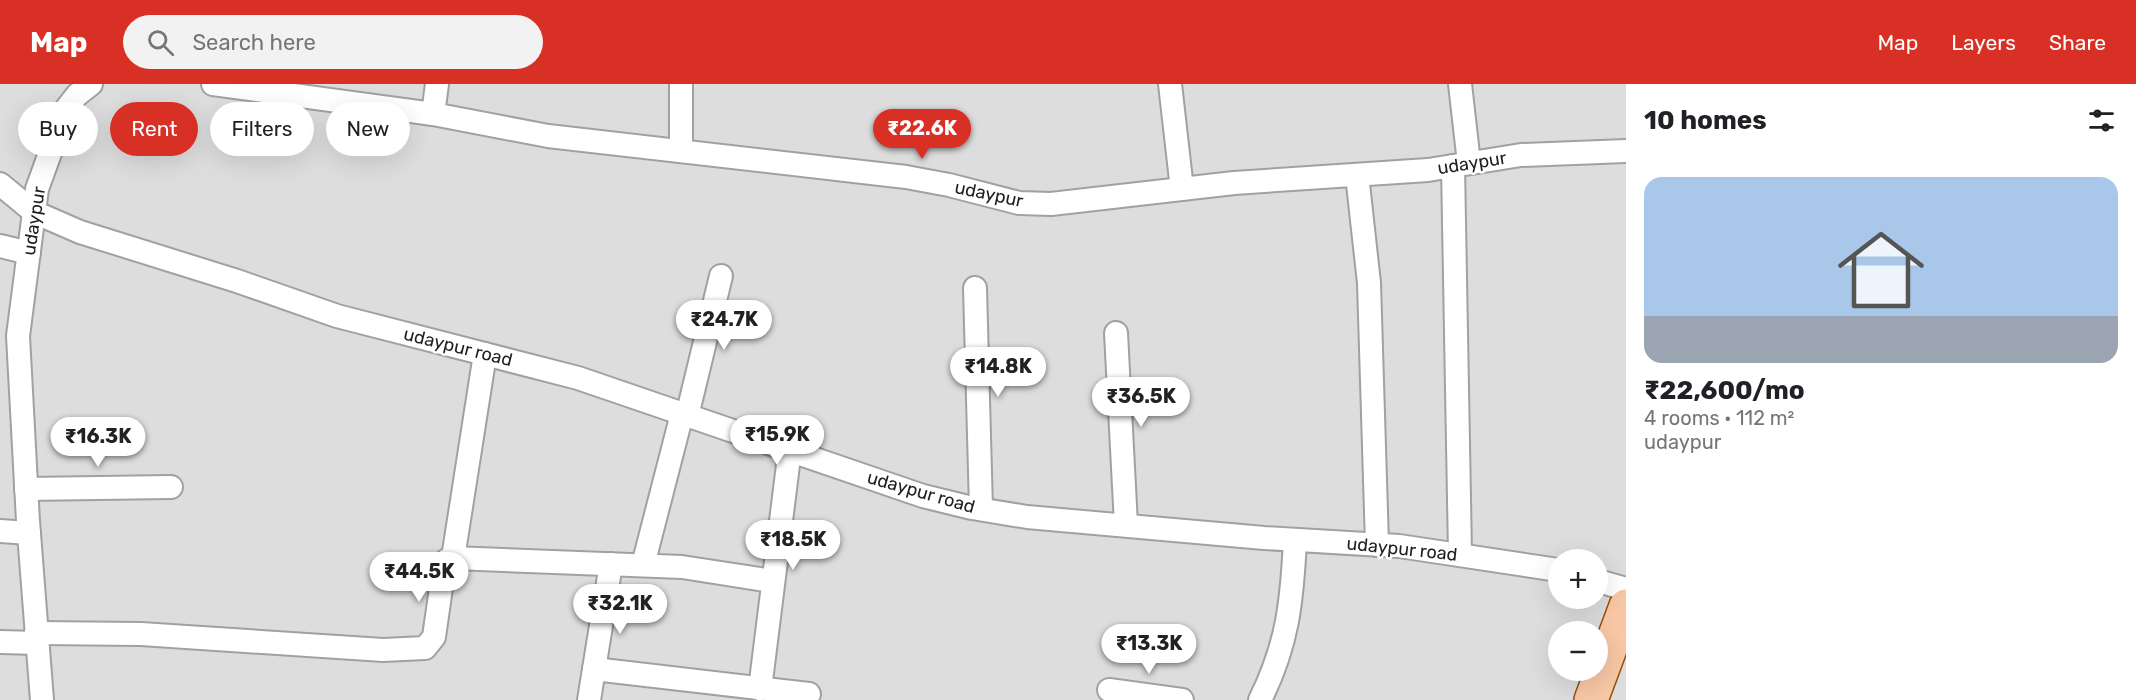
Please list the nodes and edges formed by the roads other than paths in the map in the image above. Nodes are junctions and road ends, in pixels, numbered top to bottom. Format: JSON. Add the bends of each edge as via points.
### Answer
{"nodes":[{"id":1,"x":91,"y":84,"type":"edge"},
{"id":2,"x":213,"y":84,"type":"edge"},
{"id":3,"x":437,"y":84,"type":"edge"},
{"id":4,"x":681,"y":84,"type":"edge"},
{"id":5,"x":1170,"y":84,"type":"edge"},
{"id":6,"x":1460,"y":84,"type":"edge"},
{"id":7,"x":433,"y":114,"type":"junction"},
{"id":8,"x":681,"y":151,"type":"junction"},
{"id":9,"x":1626,"y":151,"type":"edge"},
{"id":10,"x":1461,"y":165,"type":"junction"},
{"id":11,"x":1357,"y":175,"type":"junction"},
{"id":12,"x":0,"y":184,"type":"edge"},
{"id":13,"x":1182,"y":189,"type":"junction"},
{"id":14,"x":34,"y":212,"type":"junction"},
{"id":15,"x":0,"y":246,"type":"edge"},
{"id":16,"x":29,"y":253,"type":"junction"},
{"id":17,"x":721,"y":276,"type":"dead end"},
{"id":18,"x":975,"y":288,"type":"dead end"},
{"id":19,"x":1116,"y":333,"type":"dead end"},
{"id":20,"x":484,"y":354,"type":"junction"},
{"id":21,"x":684,"y":415,"type":"junction"},
{"id":22,"x":790,"y":449,"type":"junction"},
{"id":23,"x":171,"y":487,"type":"dead end"},
{"id":24,"x":26,"y":489,"type":"junction"},
{"id":25,"x":981,"y":509,"type":"junction"},
{"id":26,"x":1126,"y":525,"type":"junction"},
{"id":27,"x":0,"y":531,"type":"edge"},
{"id":28,"x":29,"y":533,"type":"junction"},
{"id":29,"x":1295,"y":540,"type":"junction"},
{"id":30,"x":1377,"y":544,"type":"junction"},
{"id":31,"x":1460,"y":554,"type":"junction"},
{"id":32,"x":453,"y":558,"type":"junction"},
{"id":33,"x":611,"y":564,"type":"junction"},
{"id":34,"x":643,"y":566,"type":"junction"},
{"id":35,"x":1548,"y":568,"type":"edge"},
{"id":36,"x":772,"y":581,"type":"junction"},
{"id":37,"x":1608,"y":584,"type":"edge"},
{"id":38,"x":1626,"y":589,"type":"edge"},
{"id":39,"x":1626,"y":606,"type":"edge"},
{"id":40,"x":36,"y":638,"type":"junction"},
{"id":41,"x":0,"y":642,"type":"edge"},
{"id":42,"x":594,"y":669,"type":"junction"},
{"id":43,"x":760,"y":688,"type":"junction"},
{"id":44,"x":1109,"y":690,"type":"dead end"},
{"id":45,"x":809,"y":694,"type":"dead end"},
{"id":46,"x":42,"y":700,"type":"edge"},
{"id":47,"x":589,"y":700,"type":"edge"},
{"id":48,"x":1182,"y":700,"type":"edge"},
{"id":49,"x":1260,"y":700,"type":"edge"},
{"id":50,"x":1591,"y":700,"type":"edge"}],
"edges":[{"from":1,"to":14,"type":"street","name":"udaypur","via":[[66,109],[38,189]]},
{"from":2,"to":7,"type":"street","name":"udaypur"},
{"from":3,"to":7,"type":"street"},
{"from":4,"to":8,"type":"street"},
{"from":5,"to":13,"type":"street"},
{"from":6,"to":10,"type":"street"},
{"from":7,"to":8,"type":"street","name":"udaypur","via":[[548,136]]},
{"from":8,"to":13,"type":"street","name":"udaypur","via":[[906,177],[1019,203],[1051,204]]},
{"from":9,"to":10,"type":"street","name":"udaypur","via":[[1521,155]]},
{"from":10,"to":11,"type":"street","name":"udaypur"},
{"from":10,"to":31,"type":"street"},
{"from":11,"to":13,"type":"street","name":"udaypur"},
{"from":11,"to":30,"type":"street","via":[[1369,283]]},
{"from":12,"to":14,"type":"street","name":"udaypur road"},
{"from":14,"to":16,"type":"street","name":"udaypur"},
{"from":14,"to":20,"type":"street","name":"udaypur road","via":[[59,225],[320,310]]},
{"from":15,"to":16,"type":"street"},
{"from":16,"to":24,"type":"street","name":"udaypur","via":[[18,336]]},
{"from":17,"to":21,"type":"street"},
{"from":18,"to":25,"type":"street"},
{"from":19,"to":26,"type":"street"},
{"from":20,"to":21,"type":"street","name":"udaypur road","via":[[587,381]]},
{"from":20,"to":32,"type":"street"},
{"from":21,"to":22,"type":"street","name":"udaypur road"},
{"from":21,"to":34,"type":"street"},
{"from":22,"to":25,"type":"street","name":"udaypur road","via":[[883,484]]},
{"from":22,"to":36,"type":"street"},
{"from":23,"to":24,"type":"street"},
{"from":24,"to":28,"type":"street","name":"udaypur"},
{"from":25,"to":26,"type":"street","name":"udaypur road"},
{"from":26,"to":29,"type":"street","name":"udaypur road"},
{"from":27,"to":28,"type":"street"},
{"from":28,"to":40,"type":"street","name":"udaypur"},
{"from":29,"to":30,"type":"street","name":"udaypur road"},
{"from":29,"to":49,"type":"street","via":[[1292,603],[1284,643]]},
{"from":30,"to":31,"type":"street","name":"udaypur road"},
{"from":31,"to":35,"type":"street","name":"udaypur road"},
{"from":32,"to":33,"type":"street"},
{"from":32,"to":40,"type":"street","via":[[444,567],[434,637],[425,648],[383,650],[141,634]]},
{"from":33,"to":34,"type":"street"},
{"from":33,"to":42,"type":"street"},
{"from":34,"to":36,"type":"street","via":[[682,567]]},
{"from":36,"to":43,"type":"street"},
{"from":37,"to":38,"type":"street"},
{"from":39,"to":50,"type":"main road"},
{"from":40,"to":41,"type":"street"},
{"from":40,"to":46,"type":"street","name":"udaypur"},
{"from":42,"to":43,"type":"street"},
{"from":42,"to":47,"type":"street"},
{"from":43,"to":45,"type":"street"},
{"from":44,"to":48,"type":"street"}]}
